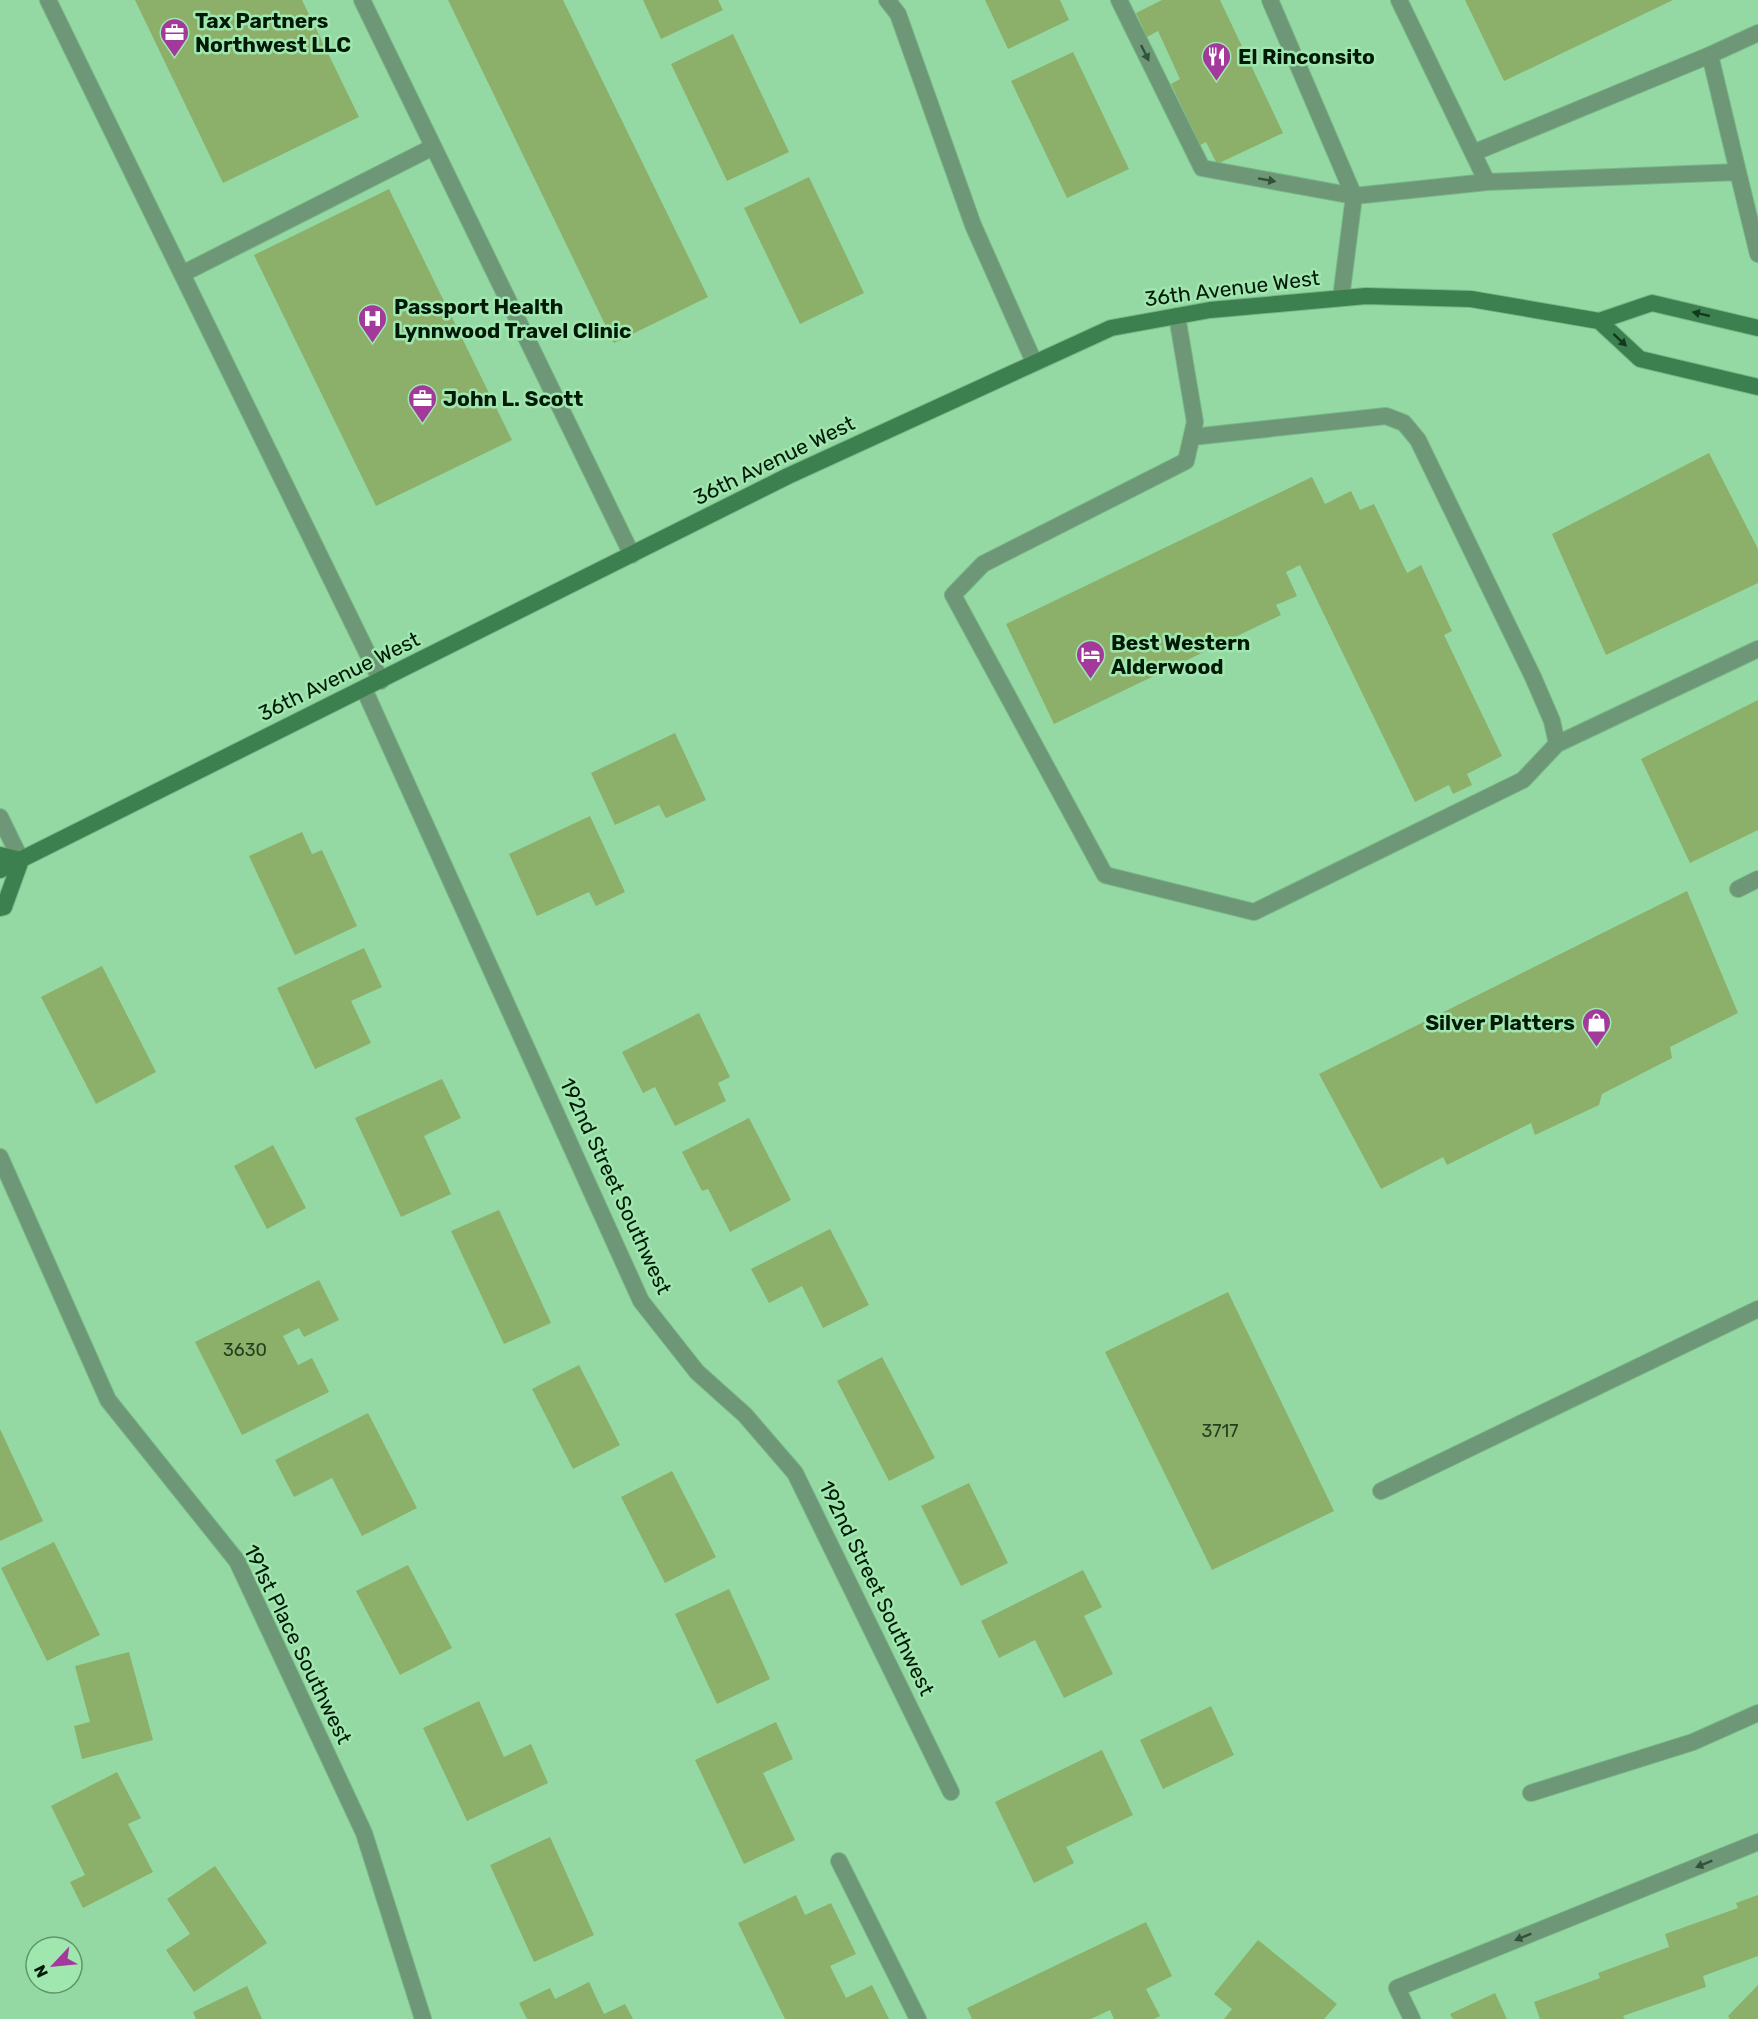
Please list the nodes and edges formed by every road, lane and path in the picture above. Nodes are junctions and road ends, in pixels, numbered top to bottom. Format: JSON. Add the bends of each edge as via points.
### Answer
{"nodes":[{"id":1,"x":48,"y":0,"type":"edge"},
{"id":2,"x":362,"y":0,"type":"edge"},
{"id":3,"x":887,"y":0,"type":"edge"},
{"id":4,"x":1119,"y":0,"type":"edge"},
{"id":5,"x":1270,"y":0,"type":"edge"},
{"id":6,"x":1399,"y":0,"type":"edge"},
{"id":7,"x":1758,"y":33,"type":"edge"},
{"id":8,"x":1710,"y":54,"type":"junction"},
{"id":9,"x":434,"y":147,"type":"junction"},
{"id":10,"x":1473,"y":153,"type":"junction"},
{"id":11,"x":1738,"y":172,"type":"junction"},
{"id":12,"x":1487,"y":182,"type":"junction"},
{"id":13,"x":1354,"y":196,"type":"junction"},
{"id":14,"x":1758,"y":254,"type":"edge"},
{"id":15,"x":182,"y":274,"type":"junction"},
{"id":16,"x":1341,"y":298,"type":"junction"},
{"id":17,"x":1177,"y":316,"type":"junction"},
{"id":18,"x":1599,"y":321,"type":"junction"},
{"id":19,"x":1758,"y":328,"type":"edge"},
{"id":20,"x":1035,"y":362,"type":"junction"},
{"id":21,"x":1758,"y":387,"type":"edge"},
{"id":22,"x":1192,"y":437,"type":"junction"},
{"id":23,"x":632,"y":555,"type":"junction"},
{"id":24,"x":1758,"y":649,"type":"edge"},
{"id":25,"x":381,"y":681,"type":"junction"},
{"id":26,"x":364,"y":689,"type":"junction"},
{"id":27,"x":1557,"y":744,"type":"junction"},
{"id":28,"x":0,"y":817,"type":"edge"},
{"id":29,"x":0,"y":855,"type":"edge"},
{"id":30,"x":21,"y":860,"type":"junction"},
{"id":31,"x":0,"y":870,"type":"edge"},
{"id":32,"x":1758,"y":879,"type":"edge"},
{"id":33,"x":1738,"y":889,"type":"dead end"},
{"id":34,"x":0,"y":909,"type":"edge"},
{"id":35,"x":0,"y":1157,"type":"edge"},
{"id":36,"x":1758,"y":1309,"type":"edge"},
{"id":37,"x":1381,"y":1491,"type":"dead end"},
{"id":38,"x":1758,"y":1713,"type":"edge"},
{"id":39,"x":951,"y":1792,"type":"dead end"},
{"id":40,"x":1531,"y":1793,"type":"dead end"},
{"id":41,"x":1758,"y":1842,"type":"edge"},
{"id":42,"x":839,"y":1862,"type":"dead end"},
{"id":43,"x":423,"y":2019,"type":"edge"},
{"id":44,"x":918,"y":2019,"type":"edge"},
{"id":45,"x":1412,"y":2019,"type":"edge"}],
"edges":[{"from":1,"to":15,"type":"street"},
{"from":2,"to":9,"type":"street"},
{"from":3,"to":20,"type":"street","via":[[898,14],[973,225]]},
{"from":4,"to":13,"type":"street","one_way":true,"via":[[1202,168]]},
{"from":5,"to":13,"type":"street"},
{"from":6,"to":10,"type":"street"},
{"from":7,"to":8,"type":"street"},
{"from":8,"to":10,"type":"street"},
{"from":8,"to":11,"type":"street"},
{"from":9,"to":15,"type":"street"},
{"from":9,"to":23,"type":"street"},
{"from":10,"to":12,"type":"street"},
{"from":11,"to":12,"type":"street"},
{"from":11,"to":14,"type":"street"},
{"from":12,"to":13,"type":"street"},
{"from":13,"to":16,"type":"street"},
{"from":15,"to":25,"type":"street"},
{"from":16,"to":17,"type":"main road","name":"36th Avenue West"},
{"from":16,"to":18,"type":"main road","name":"36th Avenue West","via":[[1471,299]]},
{"from":17,"to":20,"type":"main road","name":"36th Avenue West","via":[[1111,328]]},
{"from":17,"to":22,"type":"street","via":[[1195,422]]},
{"from":19,"to":18,"type":"main road","name":"36th Avenue West","one_way":true,"via":[[1652,303]]},
{"from":18,"to":21,"type":"main road","one_way":true,"via":[[1640,359]]},
{"from":20,"to":23,"type":"main road","name":"36th Avenue West","via":[[788,476]]},
{"from":22,"to":27,"type":"street","via":[[1386,416],[1404,423],[1418,440],[1533,677],[1552,721]]},
{"from":22,"to":27,"type":"street","via":[[1186,461],[983,564],[953,595],[1105,875],[1254,912],[1523,780]]},
{"from":23,"to":25,"type":"main road","name":"36th Avenue West"},
{"from":24,"to":27,"type":"street"},
{"from":25,"to":26,"type":"main road","name":"36th Avenue West"},
{"from":26,"to":30,"type":"main road","name":"36th Avenue West"},
{"from":26,"to":39,"type":"street","name":"192nd Street Southwest","via":[[641,1301],[697,1372],[745,1415],[795,1473]]},
{"from":28,"to":30,"type":"street"},
{"from":29,"to":30,"type":"main road"},
{"from":30,"to":31,"type":"main road","name":"36th Avenue West"},
{"from":30,"to":34,"type":"main road"},
{"from":32,"to":33,"type":"street"},
{"from":35,"to":43,"type":"street","name":"191st Place Southwest","via":[[108,1400],[237,1561],[364,1833]]},
{"from":36,"to":37,"type":"street"},
{"from":38,"to":40,"type":"street","via":[[1693,1742]]},
{"from":41,"to":45,"type":"street","one_way":true,"via":[[1397,1988]]},
{"from":42,"to":44,"type":"street"}]}
